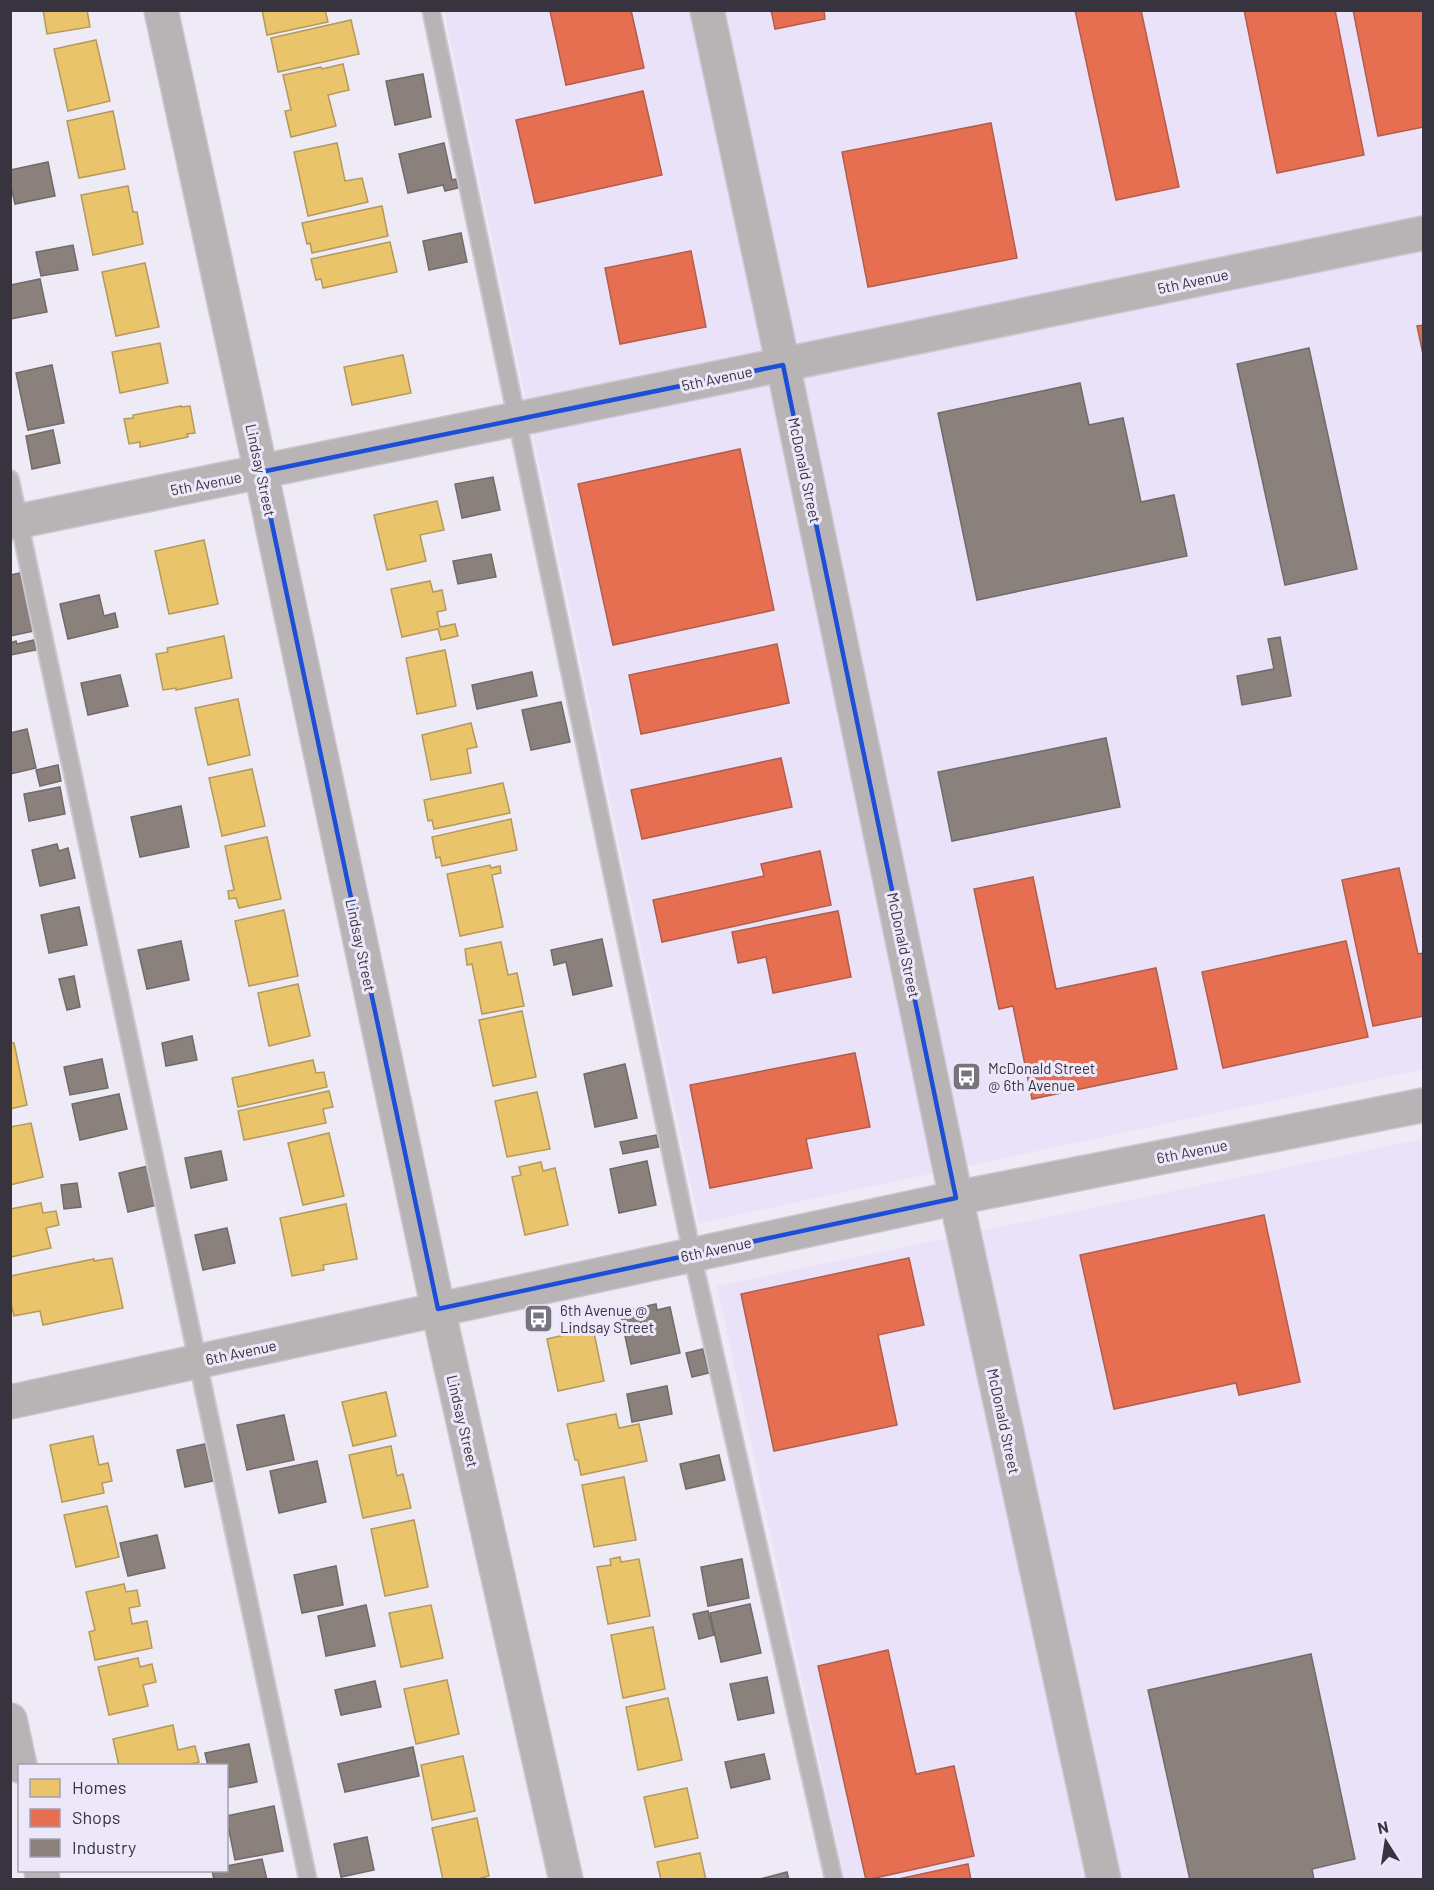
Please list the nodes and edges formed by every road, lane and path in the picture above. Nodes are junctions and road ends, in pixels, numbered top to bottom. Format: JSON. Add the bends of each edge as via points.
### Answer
{"nodes":[{"id":1,"x":161,"y":10,"type":"edge"},
{"id":2,"x":431,"y":10,"type":"edge"},
{"id":3,"x":707,"y":10,"type":"edge"},
{"id":4,"x":1424,"y":233,"type":"edge"},
{"id":5,"x":783,"y":365,"type":"junction"},
{"id":6,"x":518,"y":419,"type":"junction"},
{"id":7,"x":261,"y":472,"type":"junction"},
{"id":8,"x":10,"y":479,"type":"edge"},
{"id":9,"x":15,"y":522,"type":"edge"},
{"id":10,"x":1424,"y":1105,"type":"edge"},
{"id":11,"x":956,"y":1198,"type":"junction"},
{"id":12,"x":692,"y":1254,"type":"junction"},
{"id":13,"x":438,"y":1309,"type":"junction"},
{"id":14,"x":199,"y":1361,"type":"junction"},
{"id":15,"x":10,"y":1402,"type":"edge"},
{"id":16,"x":10,"y":1720,"type":"edge"},
{"id":17,"x":20,"y":1764,"type":"edge"},
{"id":18,"x":308,"y":1880,"type":"edge"},
{"id":19,"x":566,"y":1880,"type":"edge"},
{"id":20,"x":834,"y":1880,"type":"edge"},
{"id":21,"x":1104,"y":1880,"type":"edge"}],
"edges":[{"from":1,"to":7,"type":"street","name":"Lindsay Street"},
{"from":2,"to":6,"type":"lane"},
{"from":3,"to":5,"type":"street","name":"McDonald Street"},
{"from":4,"to":5,"type":"street","name":"5th Avenue"},
{"from":5,"to":6,"type":"street","name":"5th Avenue"},
{"from":5,"to":11,"type":"street","name":"McDonald Street"},
{"from":6,"to":7,"type":"street","name":"5th Avenue"},
{"from":6,"to":12,"type":"lane"},
{"from":7,"to":9,"type":"street","name":"5th Avenue"},
{"from":7,"to":13,"type":"street","name":"Lindsay Street"},
{"from":8,"to":9,"type":"lane"},
{"from":9,"to":14,"type":"lane"},
{"from":10,"to":11,"type":"street","name":"6th Avenue"},
{"from":11,"to":12,"type":"street","name":"6th Avenue"},
{"from":11,"to":21,"type":"street","name":"McDonald Street"},
{"from":12,"to":13,"type":"street","name":"6th Avenue"},
{"from":12,"to":20,"type":"lane"},
{"from":13,"to":14,"type":"street","name":"6th Avenue"},
{"from":13,"to":19,"type":"street","name":"Lindsay Street"},
{"from":14,"to":15,"type":"street","name":"6th Avenue"},
{"from":14,"to":18,"type":"lane"},
{"from":16,"to":17,"type":"street"}]}
